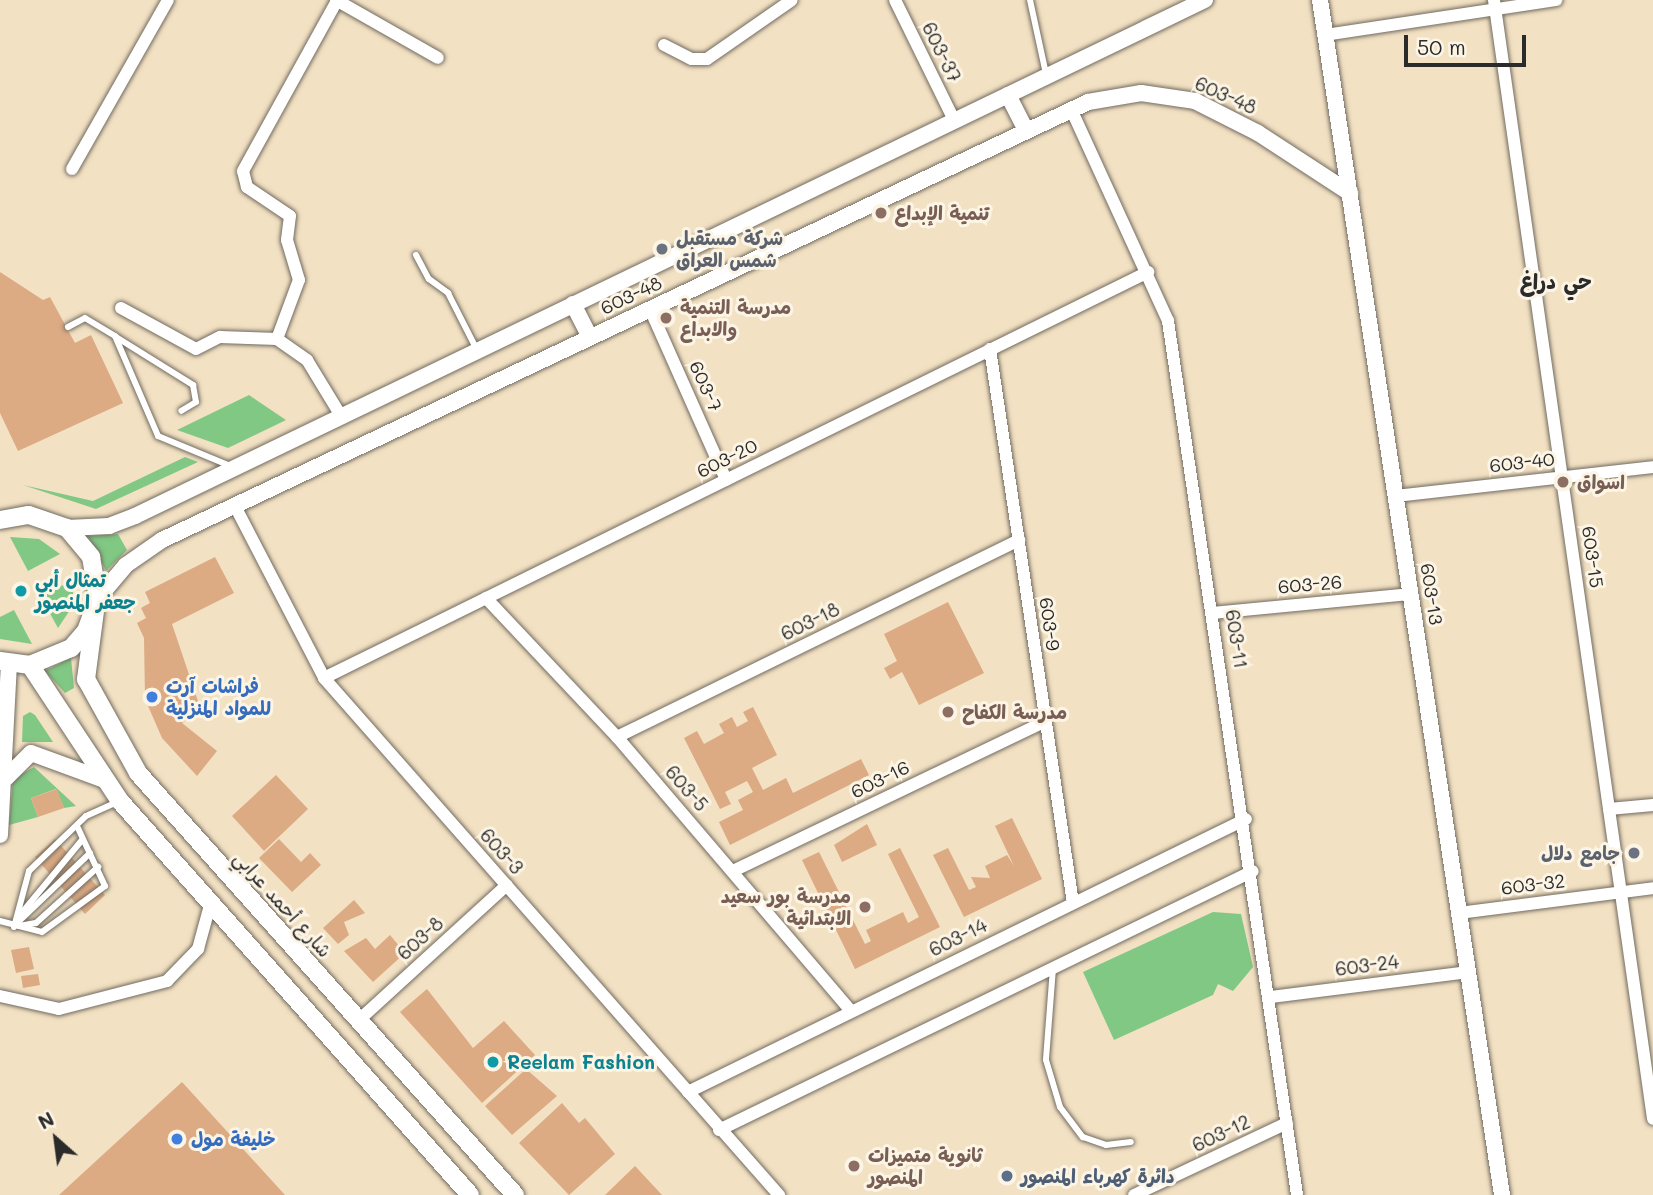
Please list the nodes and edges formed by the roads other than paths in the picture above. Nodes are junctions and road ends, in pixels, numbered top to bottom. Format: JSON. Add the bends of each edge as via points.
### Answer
{"nodes":[{"id":1,"x":168,"y":0,"type":"edge"},
{"id":2,"x":792,"y":0,"type":"edge"},
{"id":3,"x":895,"y":0,"type":"edge"},
{"id":4,"x":1030,"y":0,"type":"edge"},
{"id":5,"x":1205,"y":0,"type":"edge"},
{"id":6,"x":1320,"y":0,"type":"edge"},
{"id":7,"x":1556,"y":0,"type":"edge"},
{"id":8,"x":344,"y":2,"type":"edge"},
{"id":9,"x":1495,"y":5,"type":"edge"},
{"id":10,"x":1325,"y":35,"type":"junction"},
{"id":11,"x":664,"y":45,"type":"dead end"},
{"id":12,"x":438,"y":58,"type":"dead end"},
{"id":13,"x":1046,"y":76,"type":"junction"},
{"id":14,"x":1008,"y":95,"type":"junction"},
{"id":15,"x":1071,"y":109,"type":"junction"},
{"id":16,"x":954,"y":120,"type":"junction"},
{"id":17,"x":1026,"y":130,"type":"junction"},
{"id":18,"x":72,"y":169,"type":"dead end"},
{"id":19,"x":1350,"y":193,"type":"junction"},
{"id":20,"x":416,"y":255,"type":"dead end"},
{"id":21,"x":1148,"y":272,"type":"junction"},
{"id":22,"x":573,"y":304,"type":"junction"},
{"id":23,"x":121,"y":308,"type":"dead end"},
{"id":24,"x":650,"y":309,"type":"junction"},
{"id":25,"x":68,"y":327,"type":"dead end"},
{"id":26,"x":115,"y":336,"type":"junction"},
{"id":27,"x":590,"y":337,"type":"junction"},
{"id":28,"x":277,"y":338,"type":"junction"},
{"id":29,"x":990,"y":349,"type":"junction"},
{"id":30,"x":477,"y":350,"type":"junction"},
{"id":31,"x":181,"y":411,"type":"dead end"},
{"id":32,"x":341,"y":416,"type":"junction"},
{"id":33,"x":235,"y":467,"type":"junction"},
{"id":34,"x":1653,"y":467,"type":"edge"},
{"id":35,"x":1562,"y":477,"type":"junction"},
{"id":36,"x":726,"y":480,"type":"junction"},
{"id":37,"x":1395,"y":496,"type":"junction"},
{"id":38,"x":235,"y":506,"type":"junction"},
{"id":39,"x":3,"y":513,"type":"edge"},
{"id":40,"x":66,"y":528,"type":"junction"},
{"id":41,"x":1019,"y":540,"type":"junction"},
{"id":42,"x":1410,"y":594,"type":"junction"},
{"id":43,"x":486,"y":598,"type":"junction"},
{"id":44,"x":97,"y":605,"type":"junction"},
{"id":45,"x":1213,"y":613,"type":"junction"},
{"id":46,"x":4,"y":662,"type":"edge"},
{"id":47,"x":30,"y":665,"type":"junction"},
{"id":48,"x":324,"y":678,"type":"junction"},
{"id":49,"x":1044,"y":722,"type":"junction"},
{"id":50,"x":618,"y":737,"type":"junction"},
{"id":51,"x":102,"y":779,"type":"junction"},
{"id":52,"x":5,"y":780,"type":"junction"},
{"id":53,"x":120,"y":801,"type":"junction"},
{"id":54,"x":1653,"y":805,"type":"edge"},
{"id":55,"x":1609,"y":809,"type":"junction"},
{"id":56,"x":1246,"y":819,"type":"junction"},
{"id":57,"x":0,"y":824,"type":"edge"},
{"id":58,"x":77,"y":826,"type":"junction"},
{"id":59,"x":0,"y":835,"type":"edge"},
{"id":60,"x":82,"y":840,"type":"junction"},
{"id":61,"x":90,"y":853,"type":"junction"},
{"id":62,"x":98,"y":867,"type":"junction"},
{"id":63,"x":733,"y":871,"type":"junction"},
{"id":64,"x":1253,"y":871,"type":"junction"},
{"id":65,"x":507,"y":886,"type":"junction"},
{"id":66,"x":1653,"y":888,"type":"edge"},
{"id":67,"x":1621,"y":892,"type":"junction"},
{"id":68,"x":1073,"y":903,"type":"junction"},
{"id":69,"x":210,"y":905,"type":"junction"},
{"id":70,"x":1459,"y":913,"type":"junction"},
{"id":71,"x":0,"y":921,"type":"edge"},
{"id":72,"x":14,"y":926,"type":"junction"},
{"id":73,"x":1053,"y":968,"type":"junction"},
{"id":74,"x":1468,"y":972,"type":"junction"},
{"id":75,"x":0,"y":996,"type":"edge"},
{"id":76,"x":1271,"y":997,"type":"junction"},
{"id":77,"x":850,"y":1011,"type":"junction"},
{"id":78,"x":359,"y":1020,"type":"junction"},
{"id":79,"x":688,"y":1092,"type":"junction"},
{"id":80,"x":1653,"y":1119,"type":"edge"},
{"id":81,"x":1287,"y":1123,"type":"junction"},
{"id":82,"x":719,"y":1130,"type":"junction"},
{"id":83,"x":1131,"y":1142,"type":"dead end"},
{"id":84,"x":470,"y":1195,"type":"edge"},
{"id":85,"x":515,"y":1195,"type":"edge"},
{"id":86,"x":779,"y":1195,"type":"edge"},
{"id":87,"x":1133,"y":1195,"type":"edge"},
{"id":88,"x":1297,"y":1195,"type":"edge"},
{"id":89,"x":1502,"y":1195,"type":"edge"}],
"edges":[{"from":1,"to":18,"type":"street"},
{"from":2,"to":11,"type":"street","via":[[707,59],[692,60]]},
{"from":3,"to":16,"type":"street","name":"603-37"},
{"from":4,"to":13,"type":"lane"},
{"from":5,"to":13,"type":"street","name":"603-48"},
{"from":6,"to":10,"type":"street","name":"603-13"},
{"from":7,"to":9,"type":"street"},
{"from":8,"to":12,"type":"street"},
{"from":8,"to":28,"type":"street","via":[[243,171],[247,187],[290,216],[287,240],[299,280]]},
{"from":9,"to":10,"type":"street"},
{"from":9,"to":35,"type":"street","name":"603-15"},
{"from":10,"to":19,"type":"street","name":"603-13"},
{"from":13,"to":14,"type":"street","name":"603-48"},
{"from":14,"to":16,"type":"street","name":"603-48"},
{"from":14,"to":17,"type":"street"},
{"from":15,"to":17,"type":"street","name":"603-48"},
{"from":15,"to":19,"type":"street","name":"603-48","via":[[1123,94],[1186,99],[1258,132]]},
{"from":15,"to":21,"type":"street","name":"603-11"},
{"from":16,"to":22,"type":"street","name":"603-48"},
{"from":17,"to":24,"type":"street","name":"603-48"},
{"from":19,"to":37,"type":"street","name":"603-13"},
{"from":20,"to":30,"type":"lane","via":[[429,279],[448,293]]},
{"from":21,"to":29,"type":"street","name":"603-20"},
{"from":21,"to":45,"type":"street","name":"603-11","via":[[1168,321]]},
{"from":22,"to":27,"type":"street"},
{"from":22,"to":30,"type":"street","name":"603-48"},
{"from":23,"to":28,"type":"street","via":[[195,349],[220,337]]},
{"from":24,"to":27,"type":"street","name":"603-48"},
{"from":24,"to":36,"type":"street","name":"603-7"},
{"from":25,"to":26,"type":"lane","via":[[85,318]]},
{"from":26,"to":31,"type":"lane","via":[[193,385],[196,402]]},
{"from":26,"to":33,"type":"lane","via":[[158,436]]},
{"from":27,"to":38,"type":"street","name":"603-48"},
{"from":28,"to":32,"type":"street","via":[[307,360]]},
{"from":29,"to":36,"type":"street","name":"603-20"},
{"from":29,"to":41,"type":"street","name":"603-9"},
{"from":30,"to":32,"type":"street","name":"603-48"},
{"from":32,"to":33,"type":"street","name":"603-48"},
{"from":33,"to":40,"type":"street","name":"603-48","via":[[122,522]]},
{"from":34,"to":35,"type":"street","name":"603-40"},
{"from":35,"to":37,"type":"street","name":"603-40"},
{"from":35,"to":55,"type":"street","name":"603-15"},
{"from":36,"to":43,"type":"street","name":"603-20"},
{"from":37,"to":42,"type":"street","name":"603-13"},
{"from":38,"to":44,"type":"street","name":"603-48","via":[[143,552]]},
{"from":38,"to":48,"type":"street","name":"603-3"},
{"from":39,"to":40,"type":"main road","via":[[49,519]]},
{"from":40,"to":44,"type":"main road","name":"شارع أحمد عرابي","via":[[91,557]]},
{"from":41,"to":49,"type":"street","name":"603-9"},
{"from":41,"to":50,"type":"street","name":"603-18"},
{"from":42,"to":45,"type":"street","name":"603-26"},
{"from":42,"to":70,"type":"street","name":"603-13"},
{"from":43,"to":48,"type":"street","name":"603-20"},
{"from":43,"to":50,"type":"street","name":"603-5"},
{"from":44,"to":47,"type":"main road","via":[[71,648]]},
{"from":44,"to":78,"type":"main road","name":"شارع أحمد عرابي","via":[[86,679],[110,730],[138,774]]},
{"from":45,"to":56,"type":"street","name":"603-11"},
{"from":46,"to":47,"type":"main road"},
{"from":46,"to":52,"type":"street"},
{"from":47,"to":51,"type":"main road"},
{"from":48,"to":65,"type":"street","name":"603-3"},
{"from":49,"to":63,"type":"street","name":"603-16"},
{"from":49,"to":68,"type":"street","name":"603-9"},
{"from":50,"to":63,"type":"street","name":"603-5"},
{"from":51,"to":52,"type":"street","via":[[31,753]]},
{"from":51,"to":53,"type":"main road"},
{"from":52,"to":57,"type":"street"},
{"from":53,"to":58,"type":"lane"},
{"from":53,"to":69,"type":"main road"},
{"from":54,"to":55,"type":"street"},
{"from":55,"to":67,"type":"street","name":"603-15"},
{"from":56,"to":64,"type":"street","name":"603-11"},
{"from":56,"to":68,"type":"street","name":"603-14"},
{"from":57,"to":59,"type":"street"},
{"from":58,"to":60,"type":"lane"},
{"from":58,"to":72,"type":"lane","via":[[29,871]]},
{"from":60,"to":61,"type":"lane"},
{"from":60,"to":72,"type":"lane","via":[[30,895]]},
{"from":61,"to":62,"type":"lane"},
{"from":61,"to":72,"type":"lane"},
{"from":62,"to":72,"type":"lane","via":[[36,923]]},
{"from":62,"to":72,"type":"lane","via":[[105,886],[84,904],[42,932]]},
{"from":63,"to":77,"type":"street","name":"603-5"},
{"from":64,"to":73,"type":"street"},
{"from":64,"to":76,"type":"street","name":"603-11"},
{"from":65,"to":78,"type":"street","name":"603-8"},
{"from":65,"to":79,"type":"street","name":"603-3"},
{"from":66,"to":67,"type":"street","name":"603-32"},
{"from":67,"to":70,"type":"street","name":"603-32"},
{"from":67,"to":80,"type":"street","name":"603-15"},
{"from":68,"to":77,"type":"street","name":"603-14"},
{"from":69,"to":75,"type":"street","via":[[198,949],[167,981],[59,1009]]},
{"from":69,"to":84,"type":"main road"},
{"from":70,"to":74,"type":"street","name":"603-13"},
{"from":71,"to":72,"type":"lane"},
{"from":73,"to":82,"type":"street"},
{"from":73,"to":83,"type":"lane","via":[[1046,1060],[1060,1107],[1083,1137],[1106,1145]]},
{"from":74,"to":76,"type":"street","name":"603-24"},
{"from":74,"to":89,"type":"street","name":"603-13"},
{"from":76,"to":81,"type":"street","name":"603-11"},
{"from":77,"to":79,"type":"street","name":"603-14"},
{"from":78,"to":85,"type":"main road","name":"شارع أحمد عرابي"},
{"from":79,"to":82,"type":"street","name":"603-3"},
{"from":81,"to":87,"type":"street","name":"603-12"},
{"from":81,"to":88,"type":"street","name":"603-11"},
{"from":82,"to":86,"type":"street","name":"603-3"}]}
